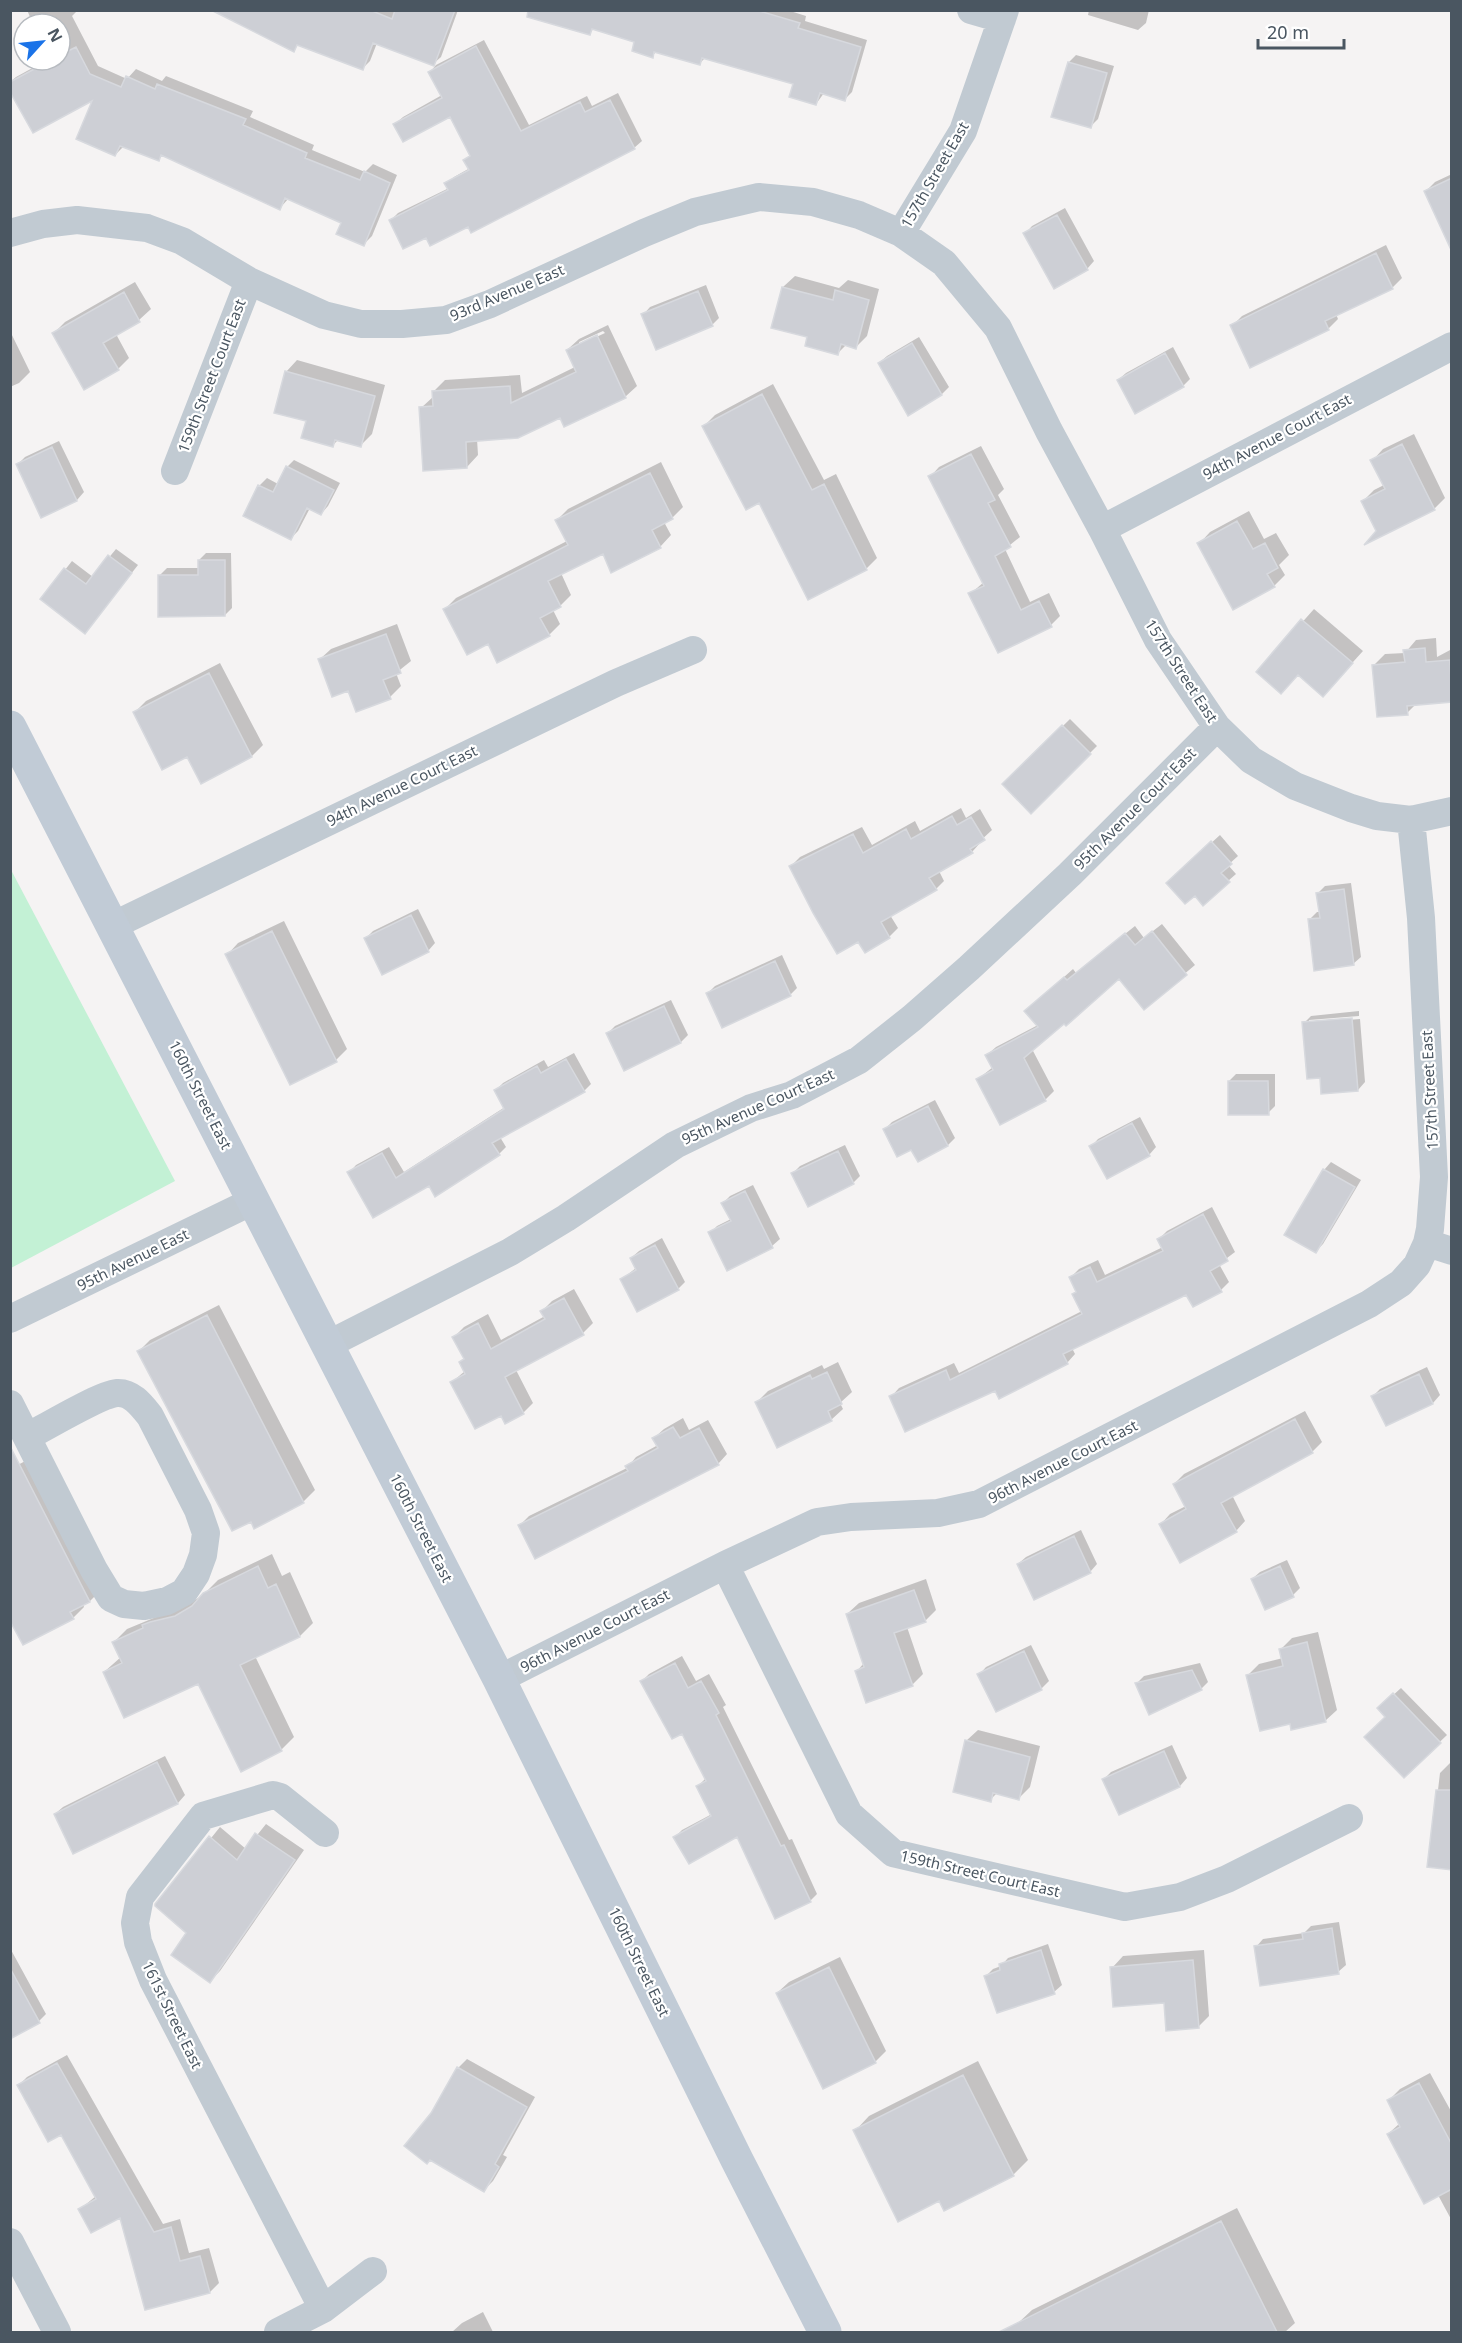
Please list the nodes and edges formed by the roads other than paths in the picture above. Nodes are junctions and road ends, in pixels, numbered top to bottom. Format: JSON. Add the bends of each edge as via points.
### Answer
{"nodes":[{"id":1,"x":971,"y":10,"type":"edge"},
{"id":2,"x":1004,"y":15,"type":"edge"},
{"id":3,"x":12,"y":228,"type":"edge"},
{"id":4,"x":901,"y":234,"type":"junction"},
{"id":5,"x":249,"y":281,"type":"junction"},
{"id":6,"x":1452,"y":346,"type":"edge"},
{"id":7,"x":174,"y":471,"type":"dead end"},
{"id":8,"x":1102,"y":529,"type":"junction"},
{"id":9,"x":693,"y":650,"type":"dead end"},
{"id":10,"x":10,"y":727,"type":"edge"},
{"id":11,"x":1217,"y":727,"type":"junction"},
{"id":12,"x":1452,"y":811,"type":"edge"},
{"id":13,"x":1411,"y":820,"type":"junction"},
{"id":14,"x":112,"y":926,"type":"junction"},
{"id":15,"x":255,"y":1200,"type":"junction"},
{"id":16,"x":1439,"y":1247,"type":"edge"},
{"id":17,"x":10,"y":1319,"type":"edge"},
{"id":18,"x":327,"y":1345,"type":"junction"},
{"id":19,"x":10,"y":1404,"type":"edge"},
{"id":20,"x":27,"y":1437,"type":"junction"},
{"id":21,"x":725,"y":1565,"type":"junction"},
{"id":22,"x":500,"y":1679,"type":"junction"},
{"id":23,"x":1349,"y":1818,"type":"dead end"},
{"id":24,"x":326,"y":1833,"type":"dead end"},
{"id":25,"x":10,"y":2242,"type":"edge"},
{"id":26,"x":374,"y":2271,"type":"dead end"},
{"id":27,"x":323,"y":2309,"type":"junction"},
{"id":28,"x":57,"y":2332,"type":"edge"},
{"id":29,"x":278,"y":2332,"type":"edge"},
{"id":30,"x":825,"y":2332,"type":"edge"}],
"edges":[{"from":1,"to":2,"type":"street"},
{"from":2,"to":4,"type":"street","name":"157th Street East","via":[[963,132]]},
{"from":3,"to":5,"type":"street","name":"93rd Avenue East","via":[[77,220],[147,228],[182,241]]},
{"from":4,"to":5,"type":"street","name":"93rd Avenue East","via":[[859,215],[813,202],[759,197],[694,212],[446,320],[402,324],[361,324],[324,315]]},
{"from":4,"to":8,"type":"street","name":"157th Street East","via":[[944,262],[998,328]]},
{"from":5,"to":7,"type":"street","name":"159th Street Court East"},
{"from":6,"to":8,"type":"street","name":"94th Avenue Court East"},
{"from":8,"to":11,"type":"street","name":"157th Street East","via":[[1158,640]]},
{"from":9,"to":14,"type":"street","name":"94th Avenue Court East","via":[[605,688]]},
{"from":10,"to":14,"type":"main road","name":"160th Street East"},
{"from":11,"to":13,"type":"street","name":"157th Street East","via":[[1251,760],[1294,786],[1377,816]]},
{"from":11,"to":18,"type":"street","name":"95th Avenue Court East","via":[[969,969],[858,1060],[792,1095],[751,1108],[675,1145],[510,1252]]},
{"from":12,"to":13,"type":"street"},
{"from":13,"to":16,"type":"street","name":"157th Street East","via":[[1421,918],[1434,1177],[1430,1229]]},
{"from":14,"to":15,"type":"main road","name":"160th Street East"},
{"from":15,"to":17,"type":"street","name":"95th Avenue East"},
{"from":15,"to":18,"type":"main road","name":"160th Street East"},
{"from":16,"to":21,"type":"street","name":"96th Avenue Court East","via":[[1401,1283],[1369,1304],[1006,1492],[979,1504],[938,1513],[817,1522]]},
{"from":18,"to":22,"type":"main road","name":"160th Street East"},
{"from":19,"to":20,"type":"street"},
{"from":20,"to":20,"type":"street","via":[[111,1598],[144,1606],[184,1592],[196,1574],[206,1533],[198,1510],[140,1402],[117,1393]]},
{"from":21,"to":22,"type":"street","name":"96th Avenue Court East"},
{"from":21,"to":23,"type":"street","name":"159th Street Court East","via":[[849,1814],[892,1854],[1125,1907],[1180,1897],[1227,1879]]},
{"from":22,"to":30,"type":"main road","name":"160th Street East"},
{"from":24,"to":27,"type":"street","name":"161st Street East","via":[[273,1795],[203,1816],[140,1897],[135,1923],[153,1980]]},
{"from":25,"to":28,"type":"street"},
{"from":26,"to":27,"type":"street"},
{"from":27,"to":29,"type":"street"}]}
